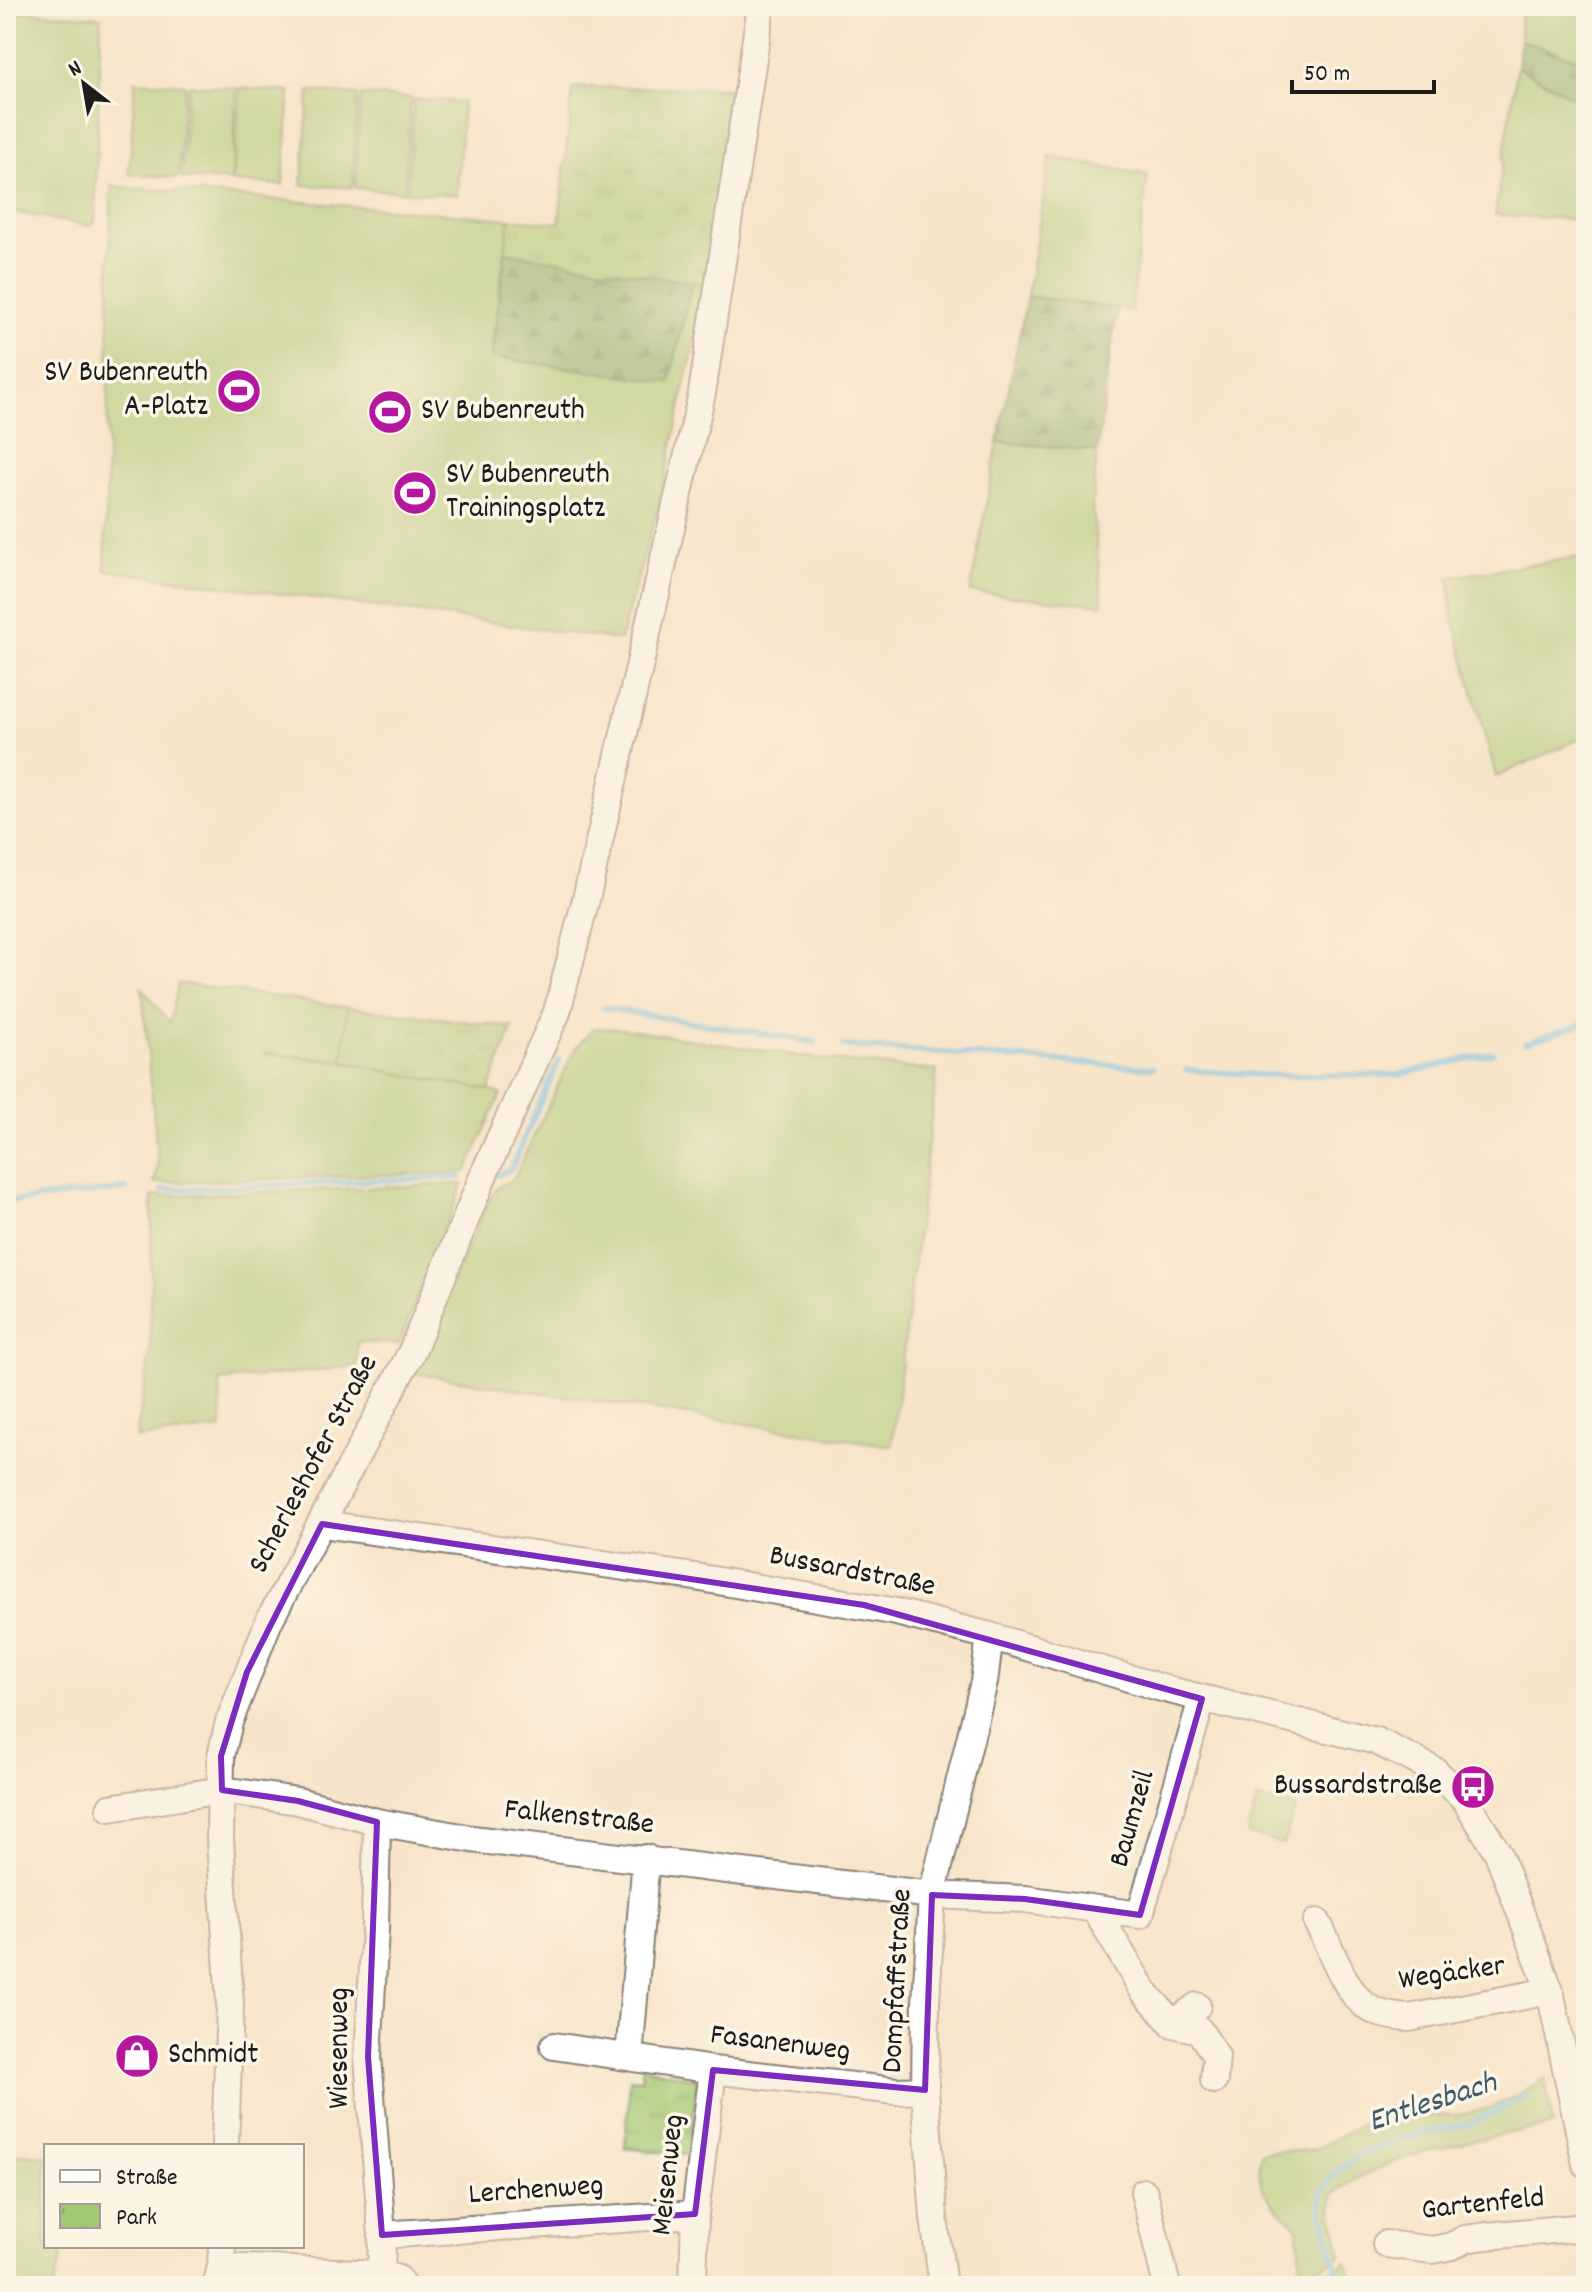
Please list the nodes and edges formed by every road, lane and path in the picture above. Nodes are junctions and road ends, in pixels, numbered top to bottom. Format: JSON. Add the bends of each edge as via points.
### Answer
{"nodes":[{"id":1,"x":761,"y":6,"type":"edge"},
{"id":2,"x":322,"y":1524,"type":"junction"},
{"id":3,"x":990,"y":1636,"type":"junction"},
{"id":4,"x":1202,"y":1699,"type":"junction"},
{"id":5,"x":222,"y":1790,"type":"junction"},
{"id":6,"x":110,"y":1808,"type":"dead end"},
{"id":7,"x":377,"y":1822,"type":"junction"},
{"id":8,"x":646,"y":1858,"type":"junction"},
{"id":9,"x":932,"y":1895,"type":"junction"},
{"id":10,"x":1095,"y":1909,"type":"junction"},
{"id":11,"x":1317,"y":1922,"type":"dead end"},
{"id":12,"x":1550,"y":1991,"type":"junction"},
{"id":13,"x":1197,"y":2006,"type":"dead end"},
{"id":14,"x":1173,"y":2024,"type":"junction"},
{"id":15,"x":554,"y":2046,"type":"dead end"},
{"id":16,"x":629,"y":2057,"type":"junction"},
{"id":17,"x":713,"y":2070,"type":"junction"},
{"id":18,"x":1214,"y":2080,"type":"dead end"},
{"id":19,"x":925,"y":2090,"type":"junction"},
{"id":20,"x":225,"y":2144,"type":"edge"},
{"id":21,"x":1586,"y":2164,"type":"edge"},
{"id":22,"x":1144,"y":2192,"type":"dead end"},
{"id":23,"x":695,"y":2214,"type":"junction"},
{"id":24,"x":1586,"y":2227,"type":"edge"},
{"id":25,"x":382,"y":2235,"type":"junction"},
{"id":26,"x":1386,"y":2244,"type":"dead end"},
{"id":27,"x":220,"y":2266,"type":"edge"},
{"id":28,"x":391,"y":2280,"type":"edge"},
{"id":29,"x":693,"y":2286,"type":"edge"},
{"id":30,"x":943,"y":2286,"type":"edge"},
{"id":31,"x":1167,"y":2286,"type":"edge"}],
"edges":[{"from":1,"to":2,"type":"street","name":"Scherleshofer Straße","via":[[702,393],[557,1012],[412,1351]]},
{"from":2,"to":3,"type":"street","name":"Bussardstraße","via":[[850,1603]]},
{"from":2,"to":5,"type":"street","name":"Scherleshofer Straße","via":[[247,1672],[221,1756]]},
{"from":3,"to":4,"type":"street","name":"Bussardstraße"},
{"from":3,"to":9,"type":"street","name":"Dompfaffstraße","via":[[984,1682]]},
{"from":4,"to":10,"type":"street","name":"Baumzeil","via":[[1140,1915]]},
{"from":4,"to":12,"type":"street","name":"Bussardstraße","via":[[1376,1741],[1435,1771],[1465,1799],[1498,1853]]},
{"from":5,"to":6,"type":"street"},
{"from":5,"to":7,"type":"street","name":"Falkenstraße","via":[[298,1801]]},
{"from":5,"to":20,"type":"street","name":"Scherleshofer Straße","via":[[230,2005]]},
{"from":7,"to":8,"type":"street","name":"Falkenstraße","via":[[472,1839]]},
{"from":7,"to":25,"type":"street","name":"Wiesenweg","via":[[368,2057]]},
{"from":8,"to":9,"type":"street","name":"Falkenstraße"},
{"from":8,"to":16,"type":"street"},
{"from":9,"to":10,"type":"street","name":"Baumzeil"},
{"from":9,"to":19,"type":"street","name":"Dompfaffstraße"},
{"from":10,"to":14,"type":"street","via":[[1138,1994]]},
{"from":11,"to":12,"type":"street","name":"Wegäcker","via":[[1364,2005],[1385,2016],[1409,2018]]},
{"from":12,"to":21,"type":"street","name":"Bussardstraße"},
{"from":13,"to":14,"type":"street"},
{"from":14,"to":18,"type":"street","via":[[1199,2030],[1216,2056]]},
{"from":15,"to":16,"type":"street","name":"Fasanenweg"},
{"from":16,"to":17,"type":"street","name":"Fasanenweg"},
{"from":17,"to":19,"type":"street","name":"Fasanenweg"},
{"from":17,"to":23,"type":"street","name":"Meisenweg"},
{"from":19,"to":30,"type":"street","name":"Dompfaffstraße"},
{"from":22,"to":31,"type":"street"},
{"from":23,"to":25,"type":"street","name":"Lerchenweg"},
{"from":23,"to":29,"type":"street","name":"Meisenweg"},
{"from":24,"to":26,"type":"street","name":"Gartenfeld","via":[[1465,2239],[1432,2250]]},
{"from":25,"to":28,"type":"street","name":"Wiesenweg"},
{"from":27,"to":28,"type":"street","name":"Wiesenweg"}]}
